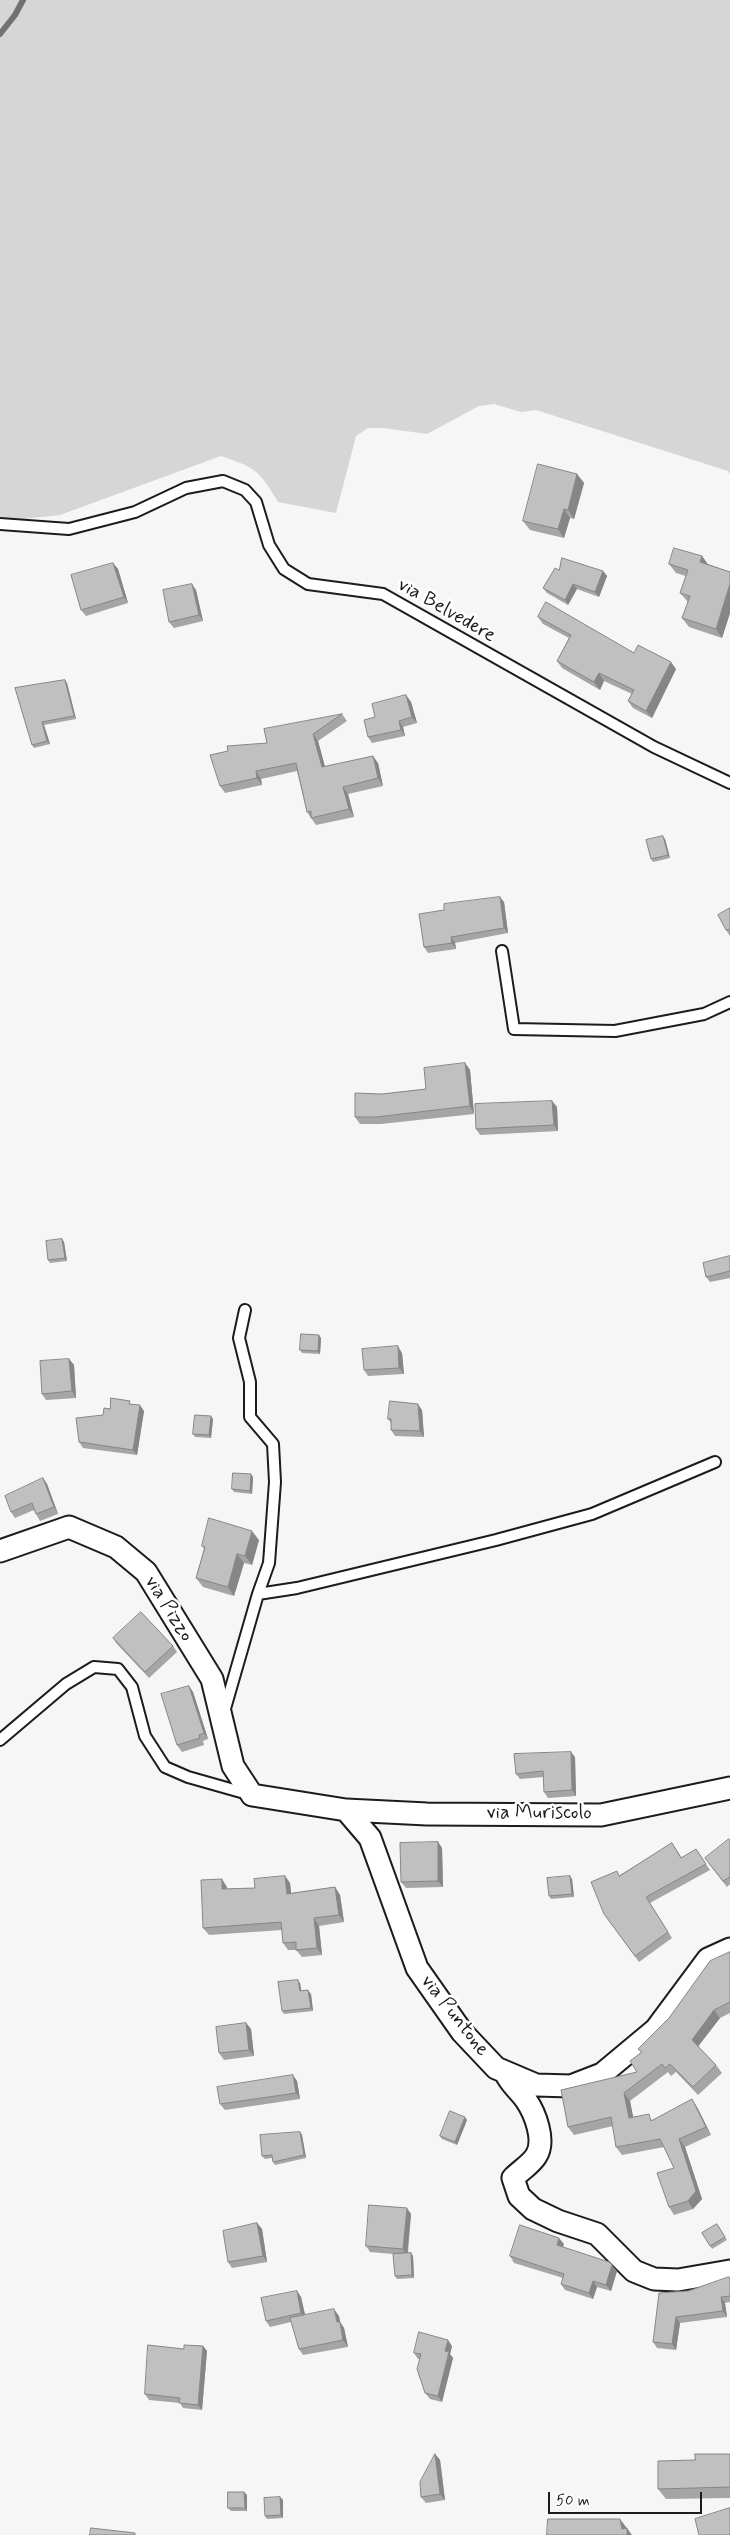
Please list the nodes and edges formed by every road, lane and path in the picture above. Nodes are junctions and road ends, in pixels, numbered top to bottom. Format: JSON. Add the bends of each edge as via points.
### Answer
{"nodes":[{"id":1,"x":0,"y":524,"type":"edge"},
{"id":2,"x":730,"y":783,"type":"edge"},
{"id":3,"x":502,"y":951,"type":"dead end"},
{"id":4,"x":730,"y":1002,"type":"edge"},
{"id":5,"x":245,"y":1310,"type":"dead end"},
{"id":6,"x":715,"y":1462,"type":"dead end"},
{"id":7,"x":0,"y":1551,"type":"edge"},
{"id":8,"x":258,"y":1594,"type":"junction"},
{"id":9,"x":221,"y":1722,"type":"junction"},
{"id":10,"x":0,"y":1740,"type":"edge"},
{"id":11,"x":730,"y":1788,"type":"edge"},
{"id":12,"x":252,"y":1795,"type":"junction"},
{"id":13,"x":346,"y":1810,"type":"junction"},
{"id":14,"x":730,"y":1949,"type":"edge"},
{"id":15,"x":504,"y":2072,"type":"junction"},
{"id":16,"x":730,"y":2271,"type":"edge"}],
"edges":[{"from":1,"to":2,"type":"lane","name":"via Belvedere","via":[[69,529],[135,512],[186,488],[223,481],[245,490],[256,502],[269,545],[284,569],[308,584],[383,594],[654,747]]},
{"from":3,"to":4,"type":"lane","via":[[514,1029],[615,1031],[704,1014]]},
{"from":5,"to":8,"type":"lane","via":[[239,1338],[250,1382],[250,1416],[273,1444],[275,1482],[269,1563]]},
{"from":6,"to":8,"type":"lane","via":[[592,1514],[297,1588]]},
{"from":7,"to":9,"type":"street","name":"via Pizzo","via":[[69,1527],[116,1547],[146,1572],[171,1610],[212,1680]]},
{"from":8,"to":9,"type":"lane"},
{"from":9,"to":12,"type":"street","name":"via Pizzo","via":[[233,1766]]},
{"from":10,"to":12,"type":"lane","via":[[66,1684],[94,1667],[118,1669],[132,1687],[145,1736],[165,1767],[188,1778]]},
{"from":11,"to":13,"type":"street","name":"via Muriscolo","via":[[601,1815]]},
{"from":12,"to":13,"type":"street"},
{"from":13,"to":15,"type":"street","name":"via Puntone","via":[[370,1838],[417,1968],[462,2032],[496,2068]]},
{"from":14,"to":15,"type":"street","name":"via Puntone","via":[[708,1959],[656,2029],[602,2074],[571,2086],[536,2085]]},
{"from":15,"to":16,"type":"street","via":[[534,2114],[540,2140],[537,2155],[513,2178],[519,2196],[533,2209],[558,2222],[597,2234],[634,2271],[654,2279],[678,2280]]}]}
